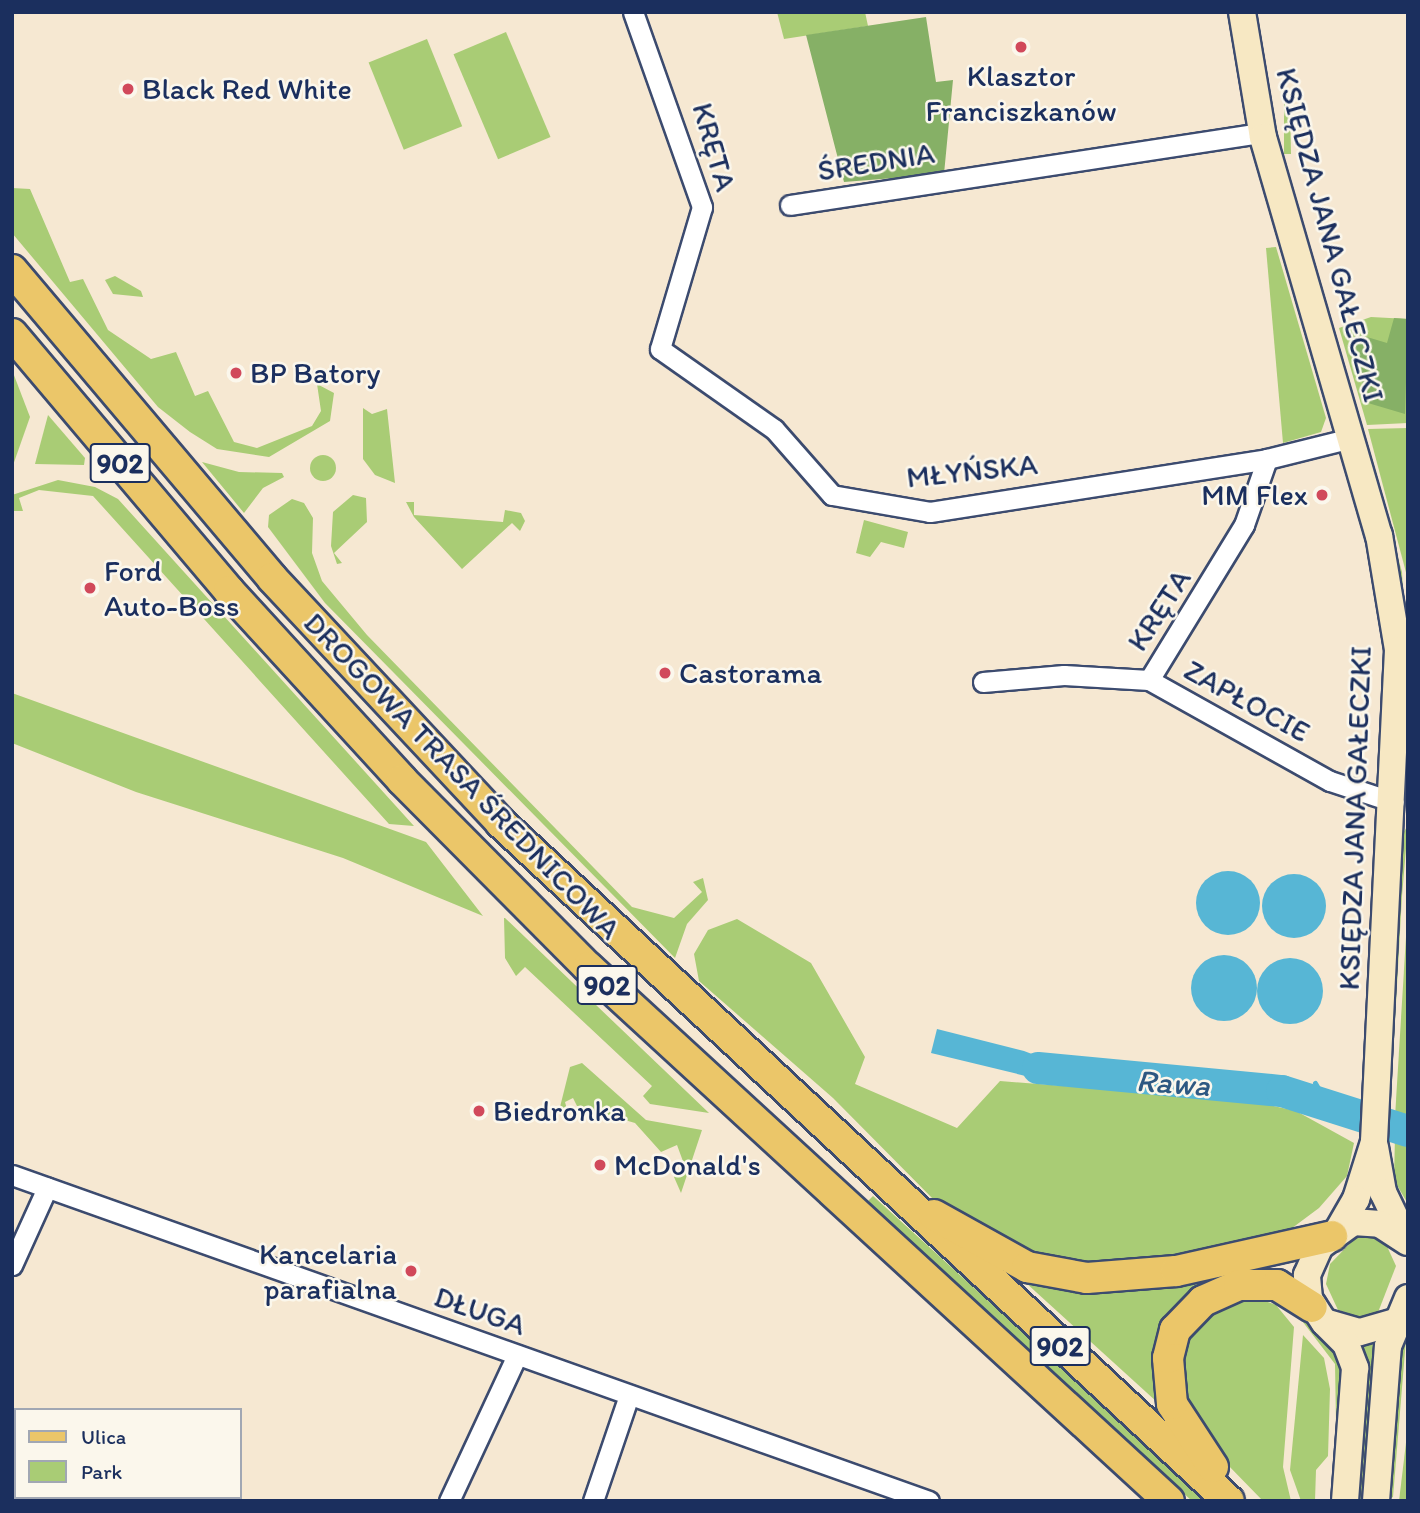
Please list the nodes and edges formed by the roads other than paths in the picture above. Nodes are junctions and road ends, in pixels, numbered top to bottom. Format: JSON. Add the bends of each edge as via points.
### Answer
{"nodes":[{"id":1,"x":633,"y":12,"type":"edge"},
{"id":2,"x":1242,"y":12,"type":"edge"},
{"id":3,"x":1262,"y":133,"type":"junction"},
{"id":4,"x":790,"y":205,"type":"dead end"},
{"id":5,"x":12,"y":270,"type":"edge"},
{"id":6,"x":12,"y":334,"type":"edge"},
{"id":7,"x":660,"y":341,"type":"joint"},
{"id":8,"x":1351,"y":438,"type":"junction"},
{"id":9,"x":1267,"y":459,"type":"junction"},
{"id":10,"x":1149,"y":680,"type":"junction"},
{"id":11,"x":983,"y":681,"type":"dead end"},
{"id":12,"x":1394,"y":802,"type":"junction"},
{"id":13,"x":1374,"y":1142,"type":"junction"},
{"id":14,"x":12,"y":1175,"type":"edge"},
{"id":15,"x":47,"y":1188,"type":"junction"},
{"id":16,"x":891,"y":1192,"type":"junction"},
{"id":17,"x":1335,"y":1233,"type":"junction"},
{"id":18,"x":1407,"y":1240,"type":"edge"},
{"id":19,"x":12,"y":1265,"type":"edge"},
{"id":20,"x":1408,"y":1298,"type":"edge"},
{"id":21,"x":1318,"y":1314,"type":"junction"},
{"id":22,"x":1395,"y":1322,"type":"junction"},
{"id":23,"x":517,"y":1355,"type":"junction"},
{"id":24,"x":629,"y":1395,"type":"junction"},
{"id":25,"x":1345,"y":1495,"type":"edge"},
{"id":26,"x":449,"y":1501,"type":"edge"},
{"id":27,"x":593,"y":1501,"type":"edge"},
{"id":28,"x":929,"y":1501,"type":"edge"},
{"id":29,"x":1170,"y":1501,"type":"edge"},
{"id":30,"x":1230,"y":1501,"type":"edge"},
{"id":31,"x":1376,"y":1501,"type":"edge"}],
"edges":[{"from":1,"to":7,"type":"street","name":"KRĘTA","via":[[702,206]]},
{"from":2,"to":3,"type":"main road","name":"KSIĘDZA JANA GAŁECZKI"},
{"from":3,"to":4,"type":"street","name":"ŚREDNIA"},
{"from":3,"to":8,"type":"main road","name":"KSIĘDZA JANA GAŁECZKI"},
{"from":5,"to":16,"type":"main road","name":"DROGOWA TRASA ŚREDNICOWA","number":"902","via":[[272,578],[432,753]]},
{"from":6,"to":29,"type":"main road","name":"DROGOWA TRASA ŚREDNICOWA","number":"902","via":[[229,592],[402,780],[699,1072]]},
{"from":7,"to":9,"type":"street","name":"MŁYŃSKA","via":[[666,356],[774,429],[832,495],[887,508],[930,512]]},
{"from":8,"to":9,"type":"street","name":"MŁYŃSKA"},
{"from":8,"to":12,"type":"main road","name":"KSIĘDZA JANA GAŁECZKI","via":[[1394,618]]},
{"from":9,"to":10,"type":"street","name":"KRĘTA","via":[[1244,525]]},
{"from":10,"to":11,"type":"street","name":"KRĘTA","via":[[1063,675]]},
{"from":10,"to":12,"type":"street","name":"ZAPŁOCIE","via":[[1330,781]]},
{"from":12,"to":13,"type":"main road","name":"KSIĘDZA JANA GAŁECZKI"},
{"from":13,"to":17,"type":"main road","name":"KSIĘDZA JANA GAŁECZKI","via":[[1356,1199]]},
{"from":13,"to":18,"type":"main road","name":"KSIĘDZA JANA GAŁECZKI","via":[[1383,1192]]},
{"from":14,"to":15,"type":"street","name":"DŁUGA"},
{"from":15,"to":19,"type":"street"},
{"from":15,"to":23,"type":"street","name":"DŁUGA"},
{"from":16,"to":17,"type":"main road","via":[[1002,1255],[1069,1277],[1176,1271]]},
{"from":16,"to":30,"type":"main road","name":"DROGOWA TRASA ŚREDNICOWA","number":"902"},
{"from":17,"to":18,"type":"main road","via":[[1371,1222]]},
{"from":17,"to":21,"type":"main road","name":"KSIĘDZA JANA GAŁECZKI","via":[[1308,1267]]},
{"from":20,"to":22,"type":"main road"},
{"from":21,"to":22,"type":"main road","via":[[1359,1332]]},
{"from":21,"to":25,"type":"main road","via":[[1346,1344],[1355,1368]]},
{"from":21,"to":30,"type":"main road","via":[[1276,1285],[1239,1285],[1203,1301],[1175,1330],[1167,1373],[1172,1404]]},
{"from":22,"to":31,"type":"main road"},
{"from":23,"to":24,"type":"street","name":"DŁUGA"},
{"from":23,"to":26,"type":"street"},
{"from":24,"to":27,"type":"street"},
{"from":24,"to":28,"type":"street","name":"DŁUGA"}]}
